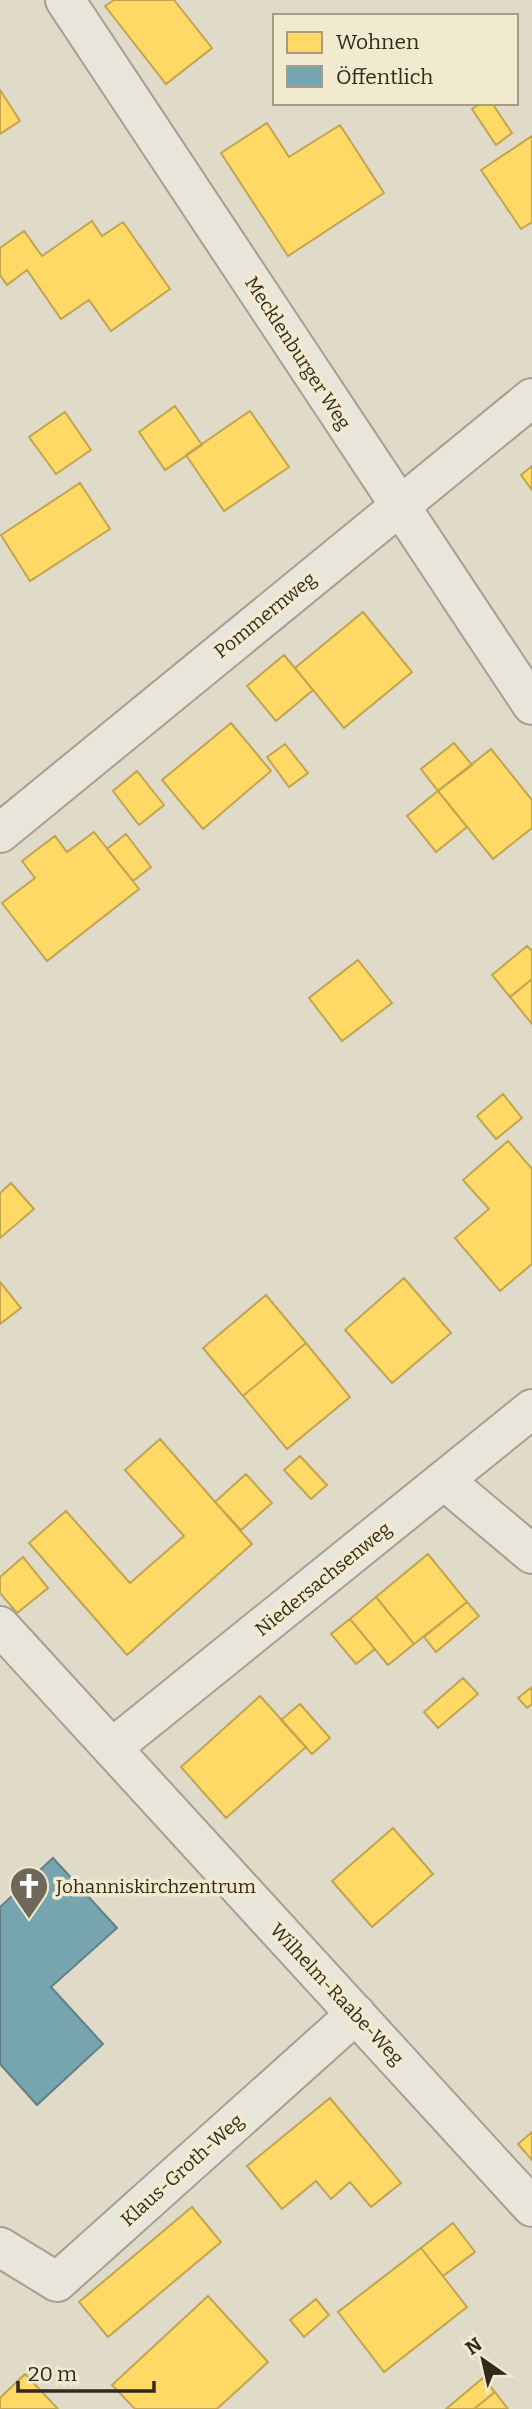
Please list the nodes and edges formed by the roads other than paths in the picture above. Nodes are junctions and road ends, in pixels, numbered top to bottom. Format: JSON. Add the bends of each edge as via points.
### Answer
{"nodes":[{"id":1,"x":65,"y":0,"type":"edge"},
{"id":2,"x":532,"y":398,"type":"edge"},
{"id":3,"x":398,"y":506,"type":"junction"},
{"id":4,"x":532,"y":705,"type":"edge"},
{"id":5,"x":0,"y":834,"type":"edge"},
{"id":6,"x":532,"y":1409,"type":"edge"},
{"id":7,"x":445,"y":1481,"type":"junction"},
{"id":8,"x":532,"y":1554,"type":"edge"},
{"id":9,"x":0,"y":1626,"type":"edge"},
{"id":10,"x":112,"y":1748,"type":"junction"},
{"id":11,"x":356,"y":2014,"type":"junction"},
{"id":12,"x":532,"y":2207,"type":"edge"},
{"id":13,"x":0,"y":2247,"type":"edge"}],
"edges":[{"from":1,"to":3,"type":"street","name":"Mecklenburger Weg"},
{"from":2,"to":3,"type":"street","name":"Pommernweg"},
{"from":3,"to":4,"type":"street","name":"Mecklenburger Weg"},
{"from":3,"to":5,"type":"street","name":"Pommernweg"},
{"from":6,"to":7,"type":"street","name":"Niedersachsenweg"},
{"from":7,"to":8,"type":"street"},
{"from":7,"to":10,"type":"street","name":"Niedersachsenweg"},
{"from":9,"to":10,"type":"street","name":"Wilhelm-Raabe-Weg"},
{"from":10,"to":11,"type":"street","name":"Wilhelm-Raabe-Weg"},
{"from":11,"to":12,"type":"street","name":"Wilhelm-Raabe-Weg"},
{"from":11,"to":13,"type":"street","name":"Klaus-Groth-Weg","via":[[57,2282]]}]}
